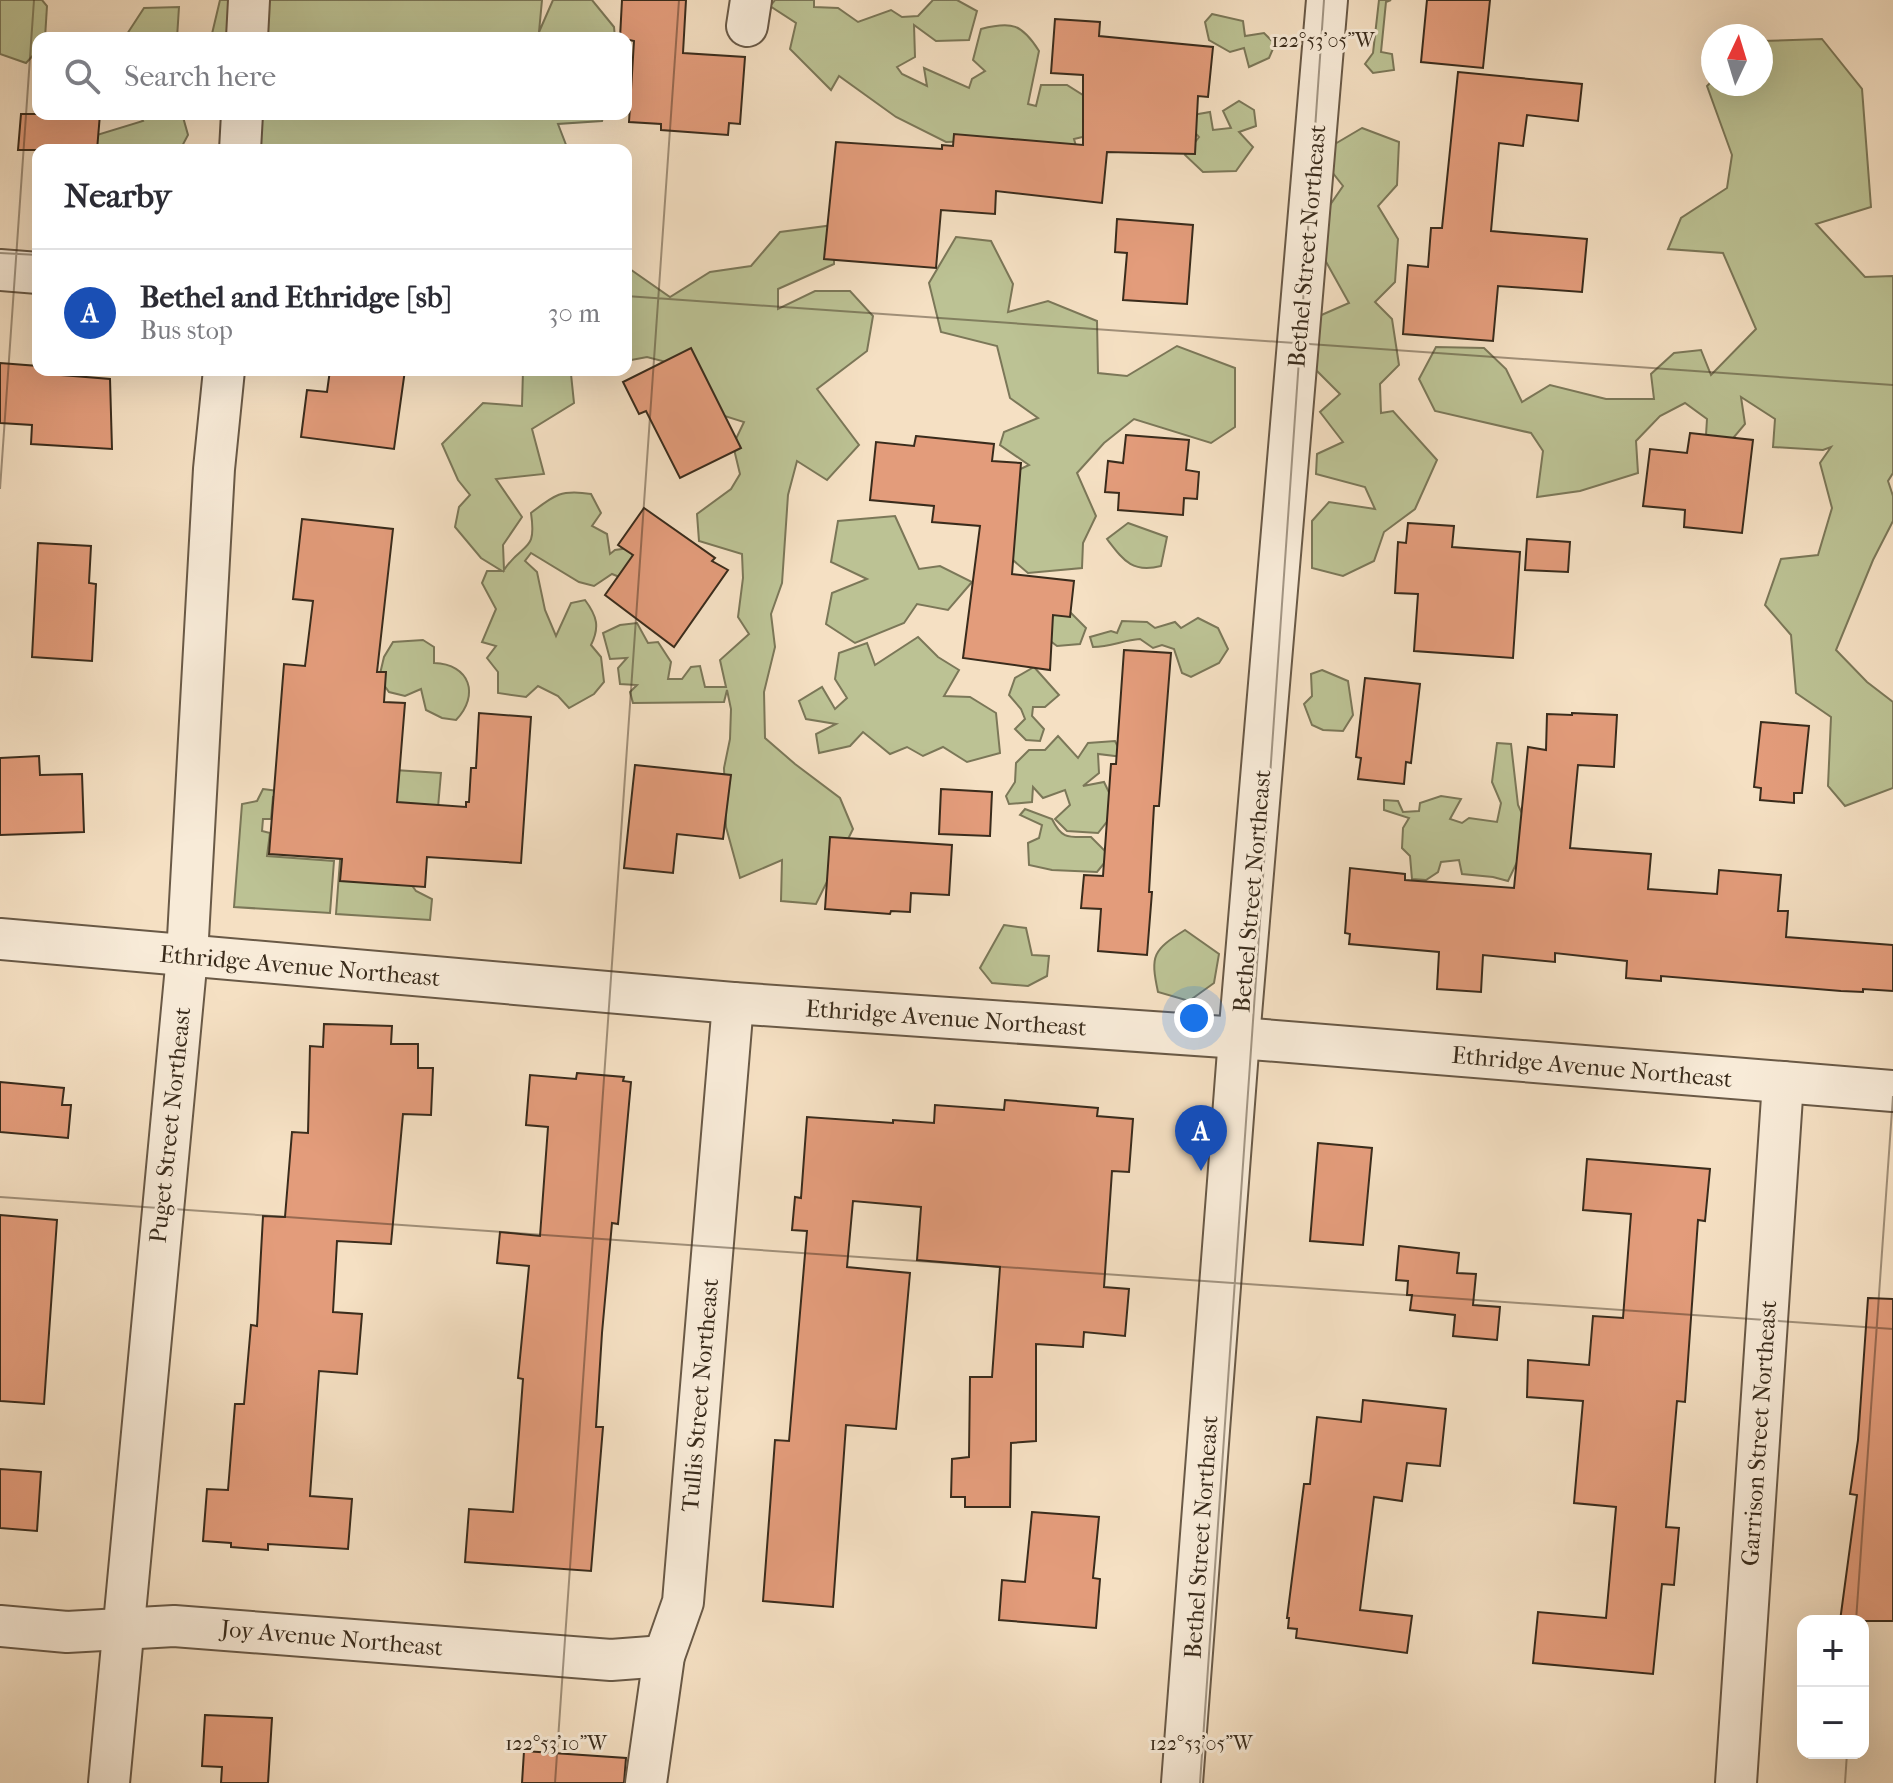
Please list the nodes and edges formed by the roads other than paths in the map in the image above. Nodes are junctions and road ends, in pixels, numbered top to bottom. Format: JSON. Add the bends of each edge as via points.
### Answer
{"nodes":[{"id":1,"x":249,"y":0,"type":"edge"},
{"id":2,"x":1327,"y":0,"type":"edge"},
{"id":3,"x":247,"y":32,"type":"edge"},
{"id":4,"x":242,"y":120,"type":"edge"},
{"id":5,"x":240,"y":144,"type":"edge"},
{"id":6,"x":0,"y":270,"type":"edge"},
{"id":7,"x":32,"y":273,"type":"edge"},
{"id":8,"x":223,"y":376,"type":"edge"},
{"id":9,"x":0,"y":939,"type":"edge"},
{"id":10,"x":187,"y":956,"type":"junction"},
{"id":11,"x":733,"y":1003,"type":"junction"},
{"id":12,"x":1239,"y":1038,"type":"junction"},
{"id":13,"x":1783,"y":1082,"type":"junction"},
{"id":14,"x":1893,"y":1091,"type":"edge"},
{"id":15,"x":0,"y":1626,"type":"edge"},
{"id":16,"x":121,"y":1628,"type":"junction"},
{"id":17,"x":664,"y":1656,"type":"junction"},
{"id":18,"x":109,"y":1783,"type":"edge"},
{"id":19,"x":646,"y":1783,"type":"edge"},
{"id":20,"x":1182,"y":1783,"type":"edge"},
{"id":21,"x":1736,"y":1783,"type":"edge"}],
"edges":[{"from":1,"to":3,"type":"street"},
{"from":2,"to":12,"type":"street","name":"Bethel Street Northeast"},
{"from":4,"to":5,"type":"street"},
{"from":6,"to":7,"type":"street"},
{"from":8,"to":10,"type":"street","name":"Puget Street Northeast"},
{"from":9,"to":10,"type":"street","name":"Ethridge Avenue Northeast"},
{"from":10,"to":11,"type":"street","name":"Ethridge Avenue Northeast"},
{"from":10,"to":16,"type":"street","name":"Puget Street Northeast"},
{"from":11,"to":12,"type":"street","name":"Ethridge Avenue Northeast"},
{"from":11,"to":17,"type":"street","name":"Tullis Street Northeast","via":[[683,1602]]},
{"from":12,"to":13,"type":"street","name":"Ethridge Avenue Northeast"},
{"from":12,"to":20,"type":"street","name":"Bethel Street Northeast"},
{"from":13,"to":14,"type":"street","name":"Ethridge Avenue Northeast"},
{"from":13,"to":21,"type":"street","name":"Garrison Street Northeast"},
{"from":15,"to":16,"type":"street","name":"Joy Avenue Northeast","via":[[67,1632]]},
{"from":16,"to":17,"type":"street","name":"Joy Avenue Northeast","via":[[174,1626],[611,1660]]},
{"from":16,"to":18,"type":"street","name":"Puget Street Northeast"},
{"from":17,"to":19,"type":"street","name":"Tullis Street Northeast"}]}
